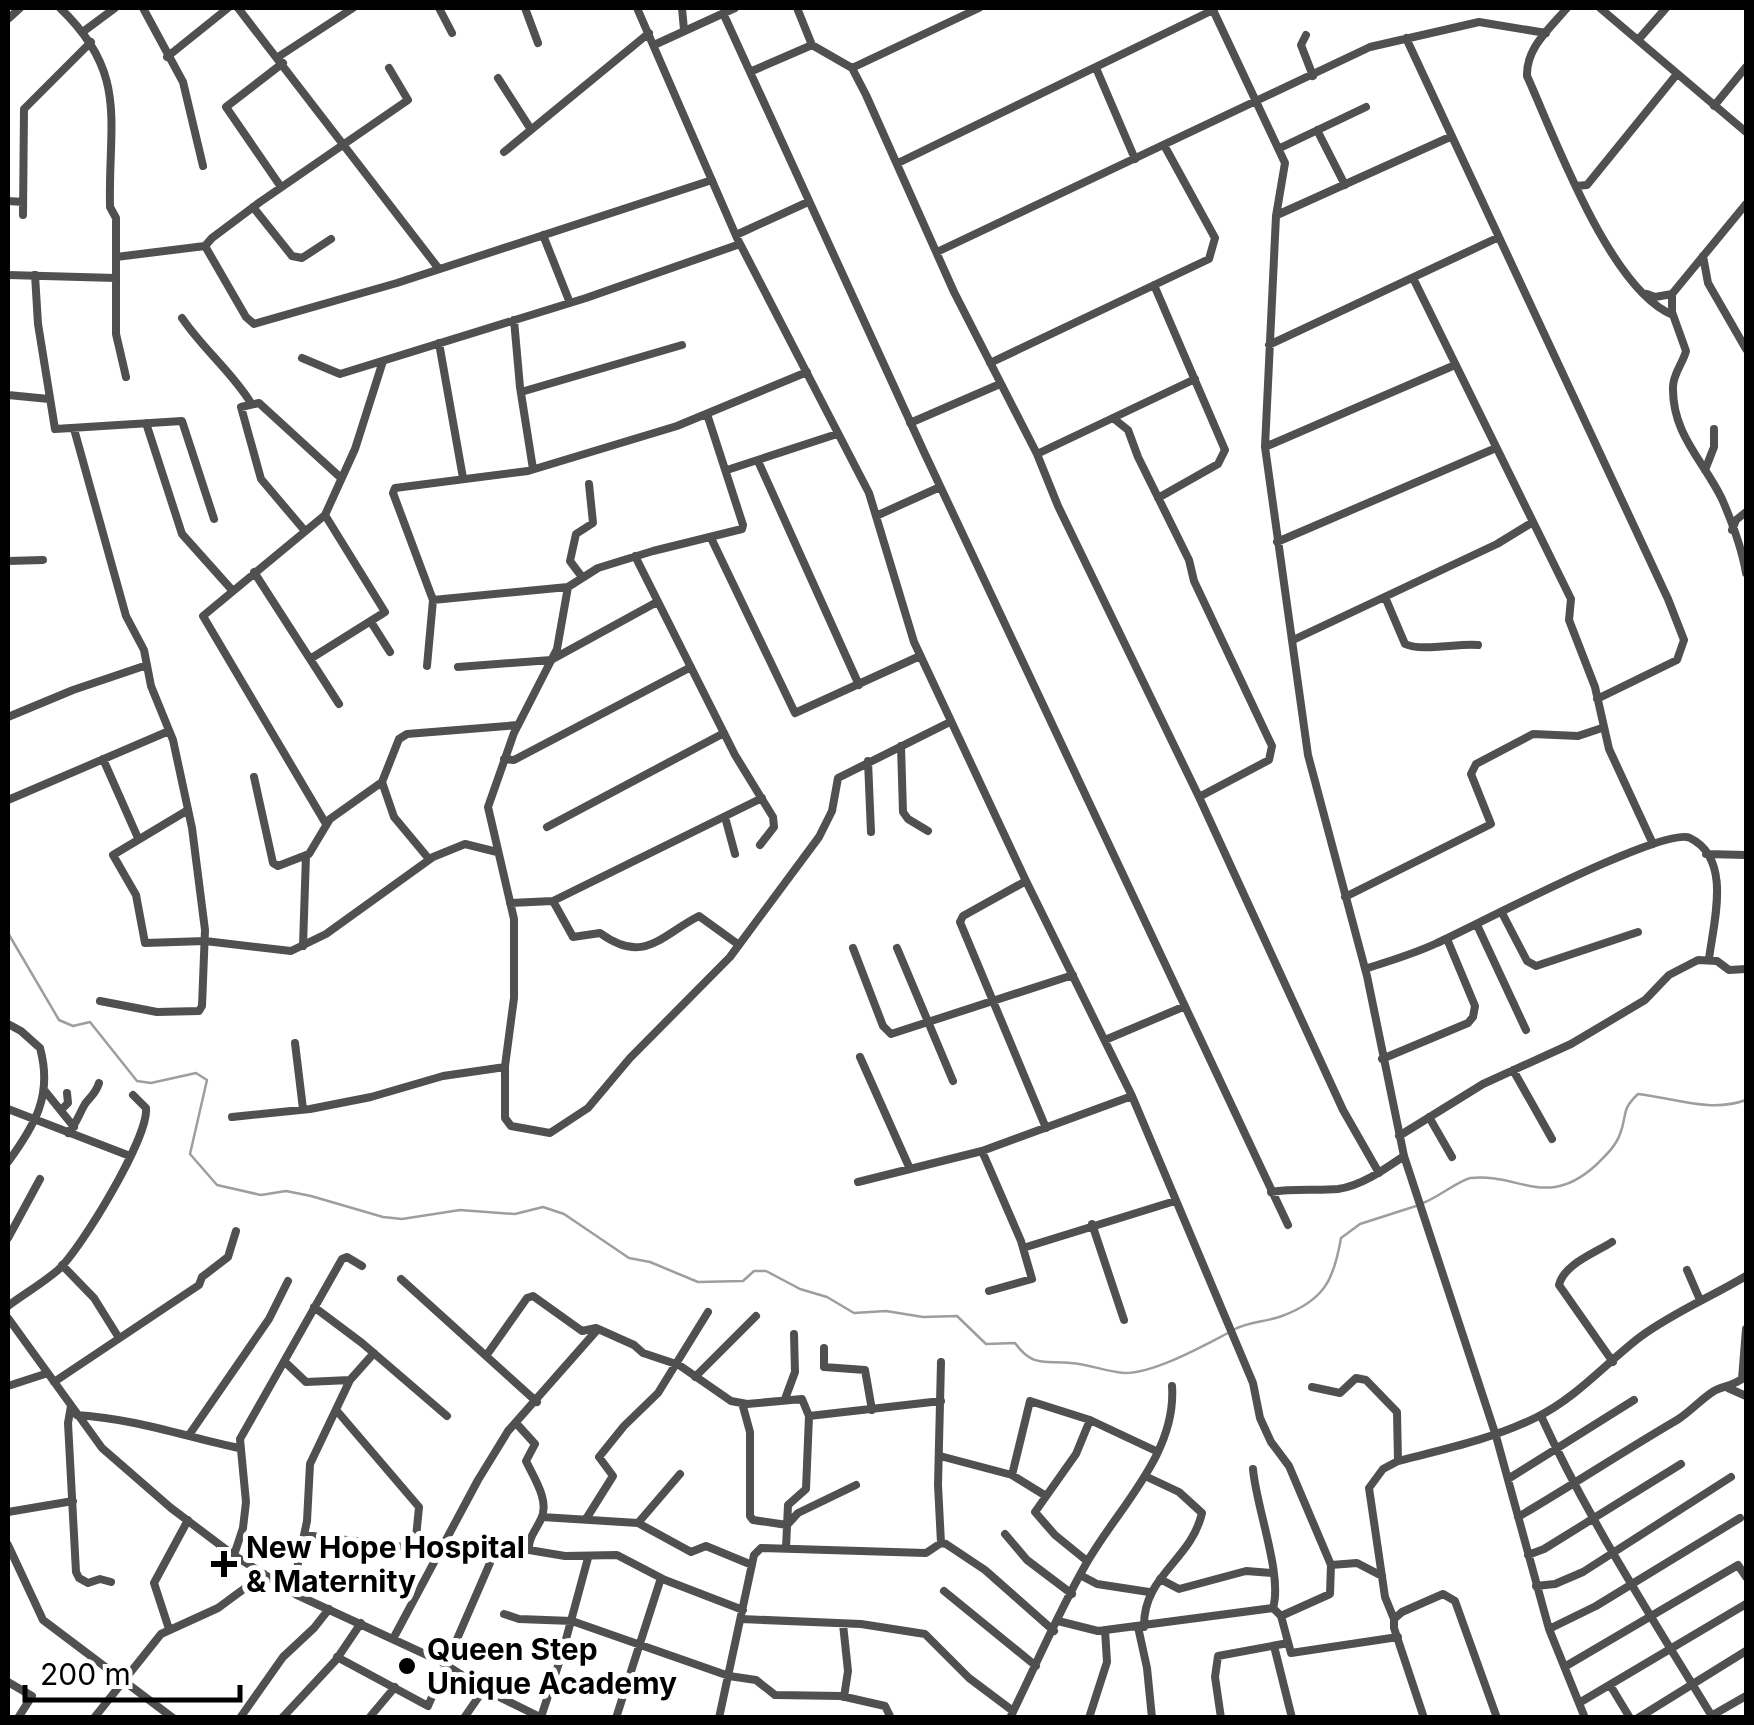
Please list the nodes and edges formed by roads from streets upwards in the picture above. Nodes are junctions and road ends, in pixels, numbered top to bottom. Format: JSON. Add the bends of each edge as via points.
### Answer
{"nodes":[{"id":1,"x":20,"y":8,"type":"edge"},
{"id":2,"x":60,"y":8,"type":"edge"},
{"id":3,"x":116,"y":8,"type":"edge"},
{"id":4,"x":143,"y":8,"type":"edge"},
{"id":5,"x":228,"y":8,"type":"edge"},
{"id":6,"x":238,"y":8,"type":"edge"},
{"id":7,"x":353,"y":8,"type":"edge"},
{"id":8,"x":439,"y":8,"type":"edge"},
{"id":9,"x":526,"y":8,"type":"edge"},
{"id":10,"x":637,"y":8,"type":"edge"},
{"id":11,"x":682,"y":8,"type":"edge"},
{"id":12,"x":735,"y":8,"type":"edge"},
{"id":13,"x":797,"y":8,"type":"edge"},
{"id":14,"x":979,"y":8,"type":"edge"},
{"id":15,"x":1567,"y":8,"type":"edge"},
{"id":16,"x":1600,"y":8,"type":"edge"},
{"id":17,"x":1666,"y":8,"type":"edge"},
{"id":18,"x":1214,"y":9,"type":"edge"},
{"id":19,"x":722,"y":14,"type":"junction"},
{"id":20,"x":8,"y":20,"type":"edge"},
{"id":21,"x":684,"y":30,"type":"junction"},
{"id":22,"x":84,"y":31,"type":"junction"},
{"id":23,"x":452,"y":33,"type":"dead end"},
{"id":24,"x":648,"y":33,"type":"junction"},
{"id":25,"x":1546,"y":33,"type":"junction"},
{"id":26,"x":1306,"y":35,"type":"dead end"},
{"id":27,"x":1406,"y":38,"type":"junction"},
{"id":28,"x":1638,"y":40,"type":"junction"},
{"id":29,"x":91,"y":42,"type":"junction"},
{"id":30,"x":538,"y":44,"type":"dead end"},
{"id":31,"x":654,"y":45,"type":"junction"},
{"id":32,"x":812,"y":45,"type":"junction"},
{"id":33,"x":167,"y":57,"type":"junction"},
{"id":34,"x":280,"y":60,"type":"junction"},
{"id":35,"x":389,"y":68,"type":"dead end"},
{"id":36,"x":852,"y":68,"type":"junction"},
{"id":37,"x":1096,"y":68,"type":"junction"},
{"id":38,"x":1746,"y":68,"type":"edge"},
{"id":39,"x":752,"y":72,"type":"junction"},
{"id":40,"x":1677,"y":74,"type":"junction"},
{"id":41,"x":1313,"y":76,"type":"junction"},
{"id":42,"x":498,"y":78,"type":"dead end"},
{"id":43,"x":1743,"y":78,"type":"edge"},
{"id":44,"x":1257,"y":101,"type":"junction"},
{"id":45,"x":1366,"y":106,"type":"dead end"},
{"id":46,"x":1714,"y":106,"type":"junction"},
{"id":47,"x":530,"y":128,"type":"junction"},
{"id":48,"x":1317,"y":130,"type":"junction"},
{"id":49,"x":1746,"y":132,"type":"edge"},
{"id":50,"x":1450,"y":137,"type":"junction"},
{"id":51,"x":344,"y":142,"type":"junction"},
{"id":52,"x":1164,"y":145,"type":"junction"},
{"id":53,"x":1280,"y":148,"type":"junction"},
{"id":54,"x":504,"y":152,"type":"dead end"},
{"id":55,"x":1135,"y":159,"type":"junction"},
{"id":56,"x":898,"y":163,"type":"junction"},
{"id":57,"x":203,"y":166,"type":"dead end"},
{"id":58,"x":712,"y":180,"type":"junction"},
{"id":59,"x":1345,"y":184,"type":"junction"},
{"id":60,"x":1576,"y":186,"type":"junction"},
{"id":61,"x":281,"y":187,"type":"junction"},
{"id":62,"x":8,"y":201,"type":"edge"},
{"id":63,"x":23,"y":202,"type":"junction"},
{"id":64,"x":808,"y":202,"type":"junction"},
{"id":65,"x":1746,"y":204,"type":"edge"},
{"id":66,"x":253,"y":207,"type":"junction"},
{"id":67,"x":23,"y":215,"type":"dead end"},
{"id":68,"x":1276,"y":216,"type":"junction"},
{"id":69,"x":543,"y":235,"type":"junction"},
{"id":70,"x":1497,"y":238,"type":"junction"},
{"id":71,"x":331,"y":239,"type":"dead end"},
{"id":72,"x":738,"y":239,"type":"junction"},
{"id":73,"x":205,"y":246,"type":"junction"},
{"id":74,"x":937,"y":252,"type":"junction"},
{"id":75,"x":116,"y":256,"type":"junction"},
{"id":76,"x":1703,"y":256,"type":"junction"},
{"id":77,"x":439,"y":269,"type":"junction"},
{"id":78,"x":8,"y":275,"type":"edge"},
{"id":79,"x":35,"y":275,"type":"junction"},
{"id":80,"x":116,"y":278,"type":"junction"},
{"id":81,"x":1414,"y":278,"type":"junction"},
{"id":82,"x":1154,"y":284,"type":"junction"},
{"id":83,"x":1647,"y":294,"type":"junction"},
{"id":84,"x":1672,"y":294,"type":"junction"},
{"id":85,"x":570,"y":303,"type":"junction"},
{"id":86,"x":1673,"y":315,"type":"junction"},
{"id":87,"x":182,"y":318,"type":"dead end"},
{"id":88,"x":514,"y":320,"type":"junction"},
{"id":89,"x":439,"y":343,"type":"junction"},
{"id":90,"x":682,"y":345,"type":"dead end"},
{"id":91,"x":1269,"y":345,"type":"junction"},
{"id":92,"x":1746,"y":348,"type":"edge"},
{"id":93,"x":302,"y":358,"type":"dead end"},
{"id":94,"x":382,"y":360,"type":"junction"},
{"id":95,"x":990,"y":363,"type":"junction"},
{"id":96,"x":1455,"y":365,"type":"junction"},
{"id":97,"x":807,"y":372,"type":"junction"},
{"id":98,"x":126,"y":377,"type":"dead end"},
{"id":99,"x":1195,"y":379,"type":"junction"},
{"id":100,"x":1000,"y":384,"type":"junction"},
{"id":101,"x":521,"y":392,"type":"junction"},
{"id":102,"x":8,"y":395,"type":"edge"},
{"id":103,"x":49,"y":399,"type":"junction"},
{"id":104,"x":251,"y":403,"type":"junction"},
{"id":105,"x":1134,"y":408,"type":"junction"},
{"id":106,"x":707,"y":414,"type":"junction"},
{"id":107,"x":1113,"y":418,"type":"junction"},
{"id":108,"x":146,"y":423,"type":"junction"},
{"id":109,"x":910,"y":424,"type":"junction"},
{"id":110,"x":74,"y":429,"type":"junction"},
{"id":111,"x":1714,"y":429,"type":"dead end"},
{"id":112,"x":1128,"y":430,"type":"junction"},
{"id":113,"x":837,"y":434,"type":"junction"},
{"id":114,"x":1266,"y":447,"type":"junction"},
{"id":115,"x":1496,"y":448,"type":"junction"},
{"id":116,"x":1037,"y":454,"type":"junction"},
{"id":117,"x":758,"y":461,"type":"junction"},
{"id":118,"x":533,"y":469,"type":"junction"},
{"id":119,"x":726,"y":470,"type":"junction"},
{"id":120,"x":1705,"y":470,"type":"junction"},
{"id":121,"x":342,"y":478,"type":"junction"},
{"id":122,"x":463,"y":478,"type":"junction"},
{"id":123,"x":589,"y":484,"type":"dead end"},
{"id":124,"x":940,"y":487,"type":"junction"},
{"id":125,"x":1158,"y":498,"type":"junction"},
{"id":126,"x":1746,"y":512,"type":"edge"},
{"id":127,"x":325,"y":515,"type":"junction"},
{"id":128,"x":876,"y":516,"type":"junction"},
{"id":129,"x":214,"y":520,"type":"dead end"},
{"id":130,"x":1533,"y":522,"type":"junction"},
{"id":131,"x":1732,"y":530,"type":"junction"},
{"id":132,"x":304,"y":532,"type":"junction"},
{"id":133,"x":711,"y":538,"type":"junction"},
{"id":134,"x":1277,"y":542,"type":"junction"},
{"id":135,"x":635,"y":556,"type":"junction"},
{"id":136,"x":44,"y":560,"type":"dead end"},
{"id":137,"x":8,"y":562,"type":"edge"},
{"id":138,"x":254,"y":572,"type":"junction"},
{"id":139,"x":1746,"y":573,"type":"edge"},
{"id":140,"x":582,"y":577,"type":"junction"},
{"id":141,"x":568,"y":588,"type":"junction"},
{"id":142,"x":232,"y":590,"type":"junction"},
{"id":143,"x":1386,"y":598,"type":"junction"},
{"id":144,"x":433,"y":600,"type":"junction"},
{"id":145,"x":657,"y":602,"type":"junction"},
{"id":146,"x":372,"y":622,"type":"junction"},
{"id":147,"x":1293,"y":640,"type":"junction"},
{"id":148,"x":1478,"y":645,"type":"dead end"},
{"id":149,"x":390,"y":652,"type":"dead end"},
{"id":150,"x":920,"y":656,"type":"junction"},
{"id":151,"x":310,"y":660,"type":"junction"},
{"id":152,"x":551,"y":660,"type":"junction"},
{"id":153,"x":147,"y":665,"type":"junction"},
{"id":154,"x":427,"y":666,"type":"dead end"},
{"id":155,"x":458,"y":667,"type":"dead end"},
{"id":156,"x":691,"y":667,"type":"junction"},
{"id":157,"x":859,"y":685,"type":"junction"},
{"id":158,"x":1596,"y":698,"type":"junction"},
{"id":159,"x":339,"y":704,"type":"dead end"},
{"id":160,"x":8,"y":717,"type":"edge"},
{"id":161,"x":950,"y":722,"type":"junction"},
{"id":162,"x":518,"y":725,"type":"junction"},
{"id":163,"x":1602,"y":728,"type":"junction"},
{"id":164,"x":170,"y":731,"type":"junction"},
{"id":165,"x":724,"y":733,"type":"junction"},
{"id":166,"x":901,"y":746,"type":"junction"},
{"id":167,"x":104,"y":759,"type":"junction"},
{"id":168,"x":504,"y":759,"type":"junction"},
{"id":169,"x":868,"y":761,"type":"junction"},
{"id":170,"x":254,"y":776,"type":"dead end"},
{"id":171,"x":382,"y":782,"type":"junction"},
{"id":172,"x":1199,"y":797,"type":"junction"},
{"id":173,"x":762,"y":798,"type":"junction"},
{"id":174,"x":8,"y":800,"type":"edge"},
{"id":175,"x":188,"y":810,"type":"junction"},
{"id":176,"x":725,"y":817,"type":"junction"},
{"id":177,"x":326,"y":824,"type":"junction"},
{"id":178,"x":547,"y":827,"type":"dead end"},
{"id":179,"x":928,"y":830,"type":"dead end"},
{"id":180,"x":870,"y":832,"type":"dead end"},
{"id":181,"x":138,"y":838,"type":"junction"},
{"id":182,"x":760,"y":844,"type":"dead end"},
{"id":183,"x":1653,"y":844,"type":"junction"},
{"id":184,"x":497,"y":852,"type":"junction"},
{"id":185,"x":735,"y":854,"type":"dead end"},
{"id":186,"x":1706,"y":854,"type":"junction"},
{"id":187,"x":1746,"y":854,"type":"edge"},
{"id":188,"x":306,"y":856,"type":"junction"},
{"id":189,"x":429,"y":859,"type":"junction"},
{"id":190,"x":1026,"y":882,"type":"junction"},
{"id":191,"x":1345,"y":898,"type":"junction"},
{"id":192,"x":553,"y":901,"type":"junction"},
{"id":193,"x":510,"y":903,"type":"junction"},
{"id":194,"x":1502,"y":913,"type":"junction"},
{"id":195,"x":1477,"y":924,"type":"junction"},
{"id":196,"x":1638,"y":932,"type":"dead end"},
{"id":197,"x":1447,"y":939,"type":"junction"},
{"id":198,"x":205,"y":941,"type":"junction"},
{"id":199,"x":739,"y":944,"type":"junction"},
{"id":200,"x":303,"y":946,"type":"junction"},
{"id":201,"x":853,"y":948,"type":"dead end"},
{"id":202,"x":897,"y":948,"type":"dead end"},
{"id":203,"x":1709,"y":959,"type":"junction"},
{"id":204,"x":1364,"y":969,"type":"junction"},
{"id":205,"x":1746,"y":969,"type":"edge"},
{"id":206,"x":1073,"y":975,"type":"junction"},
{"id":207,"x":100,"y":1001,"type":"dead end"},
{"id":208,"x":991,"y":1002,"type":"junction"},
{"id":209,"x":1183,"y":1007,"type":"junction"},
{"id":210,"x":928,"y":1021,"type":"junction"},
{"id":211,"x":8,"y":1024,"type":"edge"},
{"id":212,"x":1526,"y":1030,"type":"dead end"},
{"id":213,"x":1105,"y":1040,"type":"junction"},
{"id":214,"x":294,"y":1043,"type":"dead end"},
{"id":215,"x":860,"y":1056,"type":"dead end"},
{"id":216,"x":1382,"y":1059,"type":"junction"},
{"id":217,"x":505,"y":1066,"type":"junction"},
{"id":218,"x":1513,"y":1070,"type":"junction"},
{"id":219,"x":953,"y":1082,"type":"dead end"},
{"id":220,"x":99,"y":1083,"type":"dead end"},
{"id":221,"x":45,"y":1091,"type":"junction"},
{"id":222,"x":67,"y":1093,"type":"dead end"},
{"id":223,"x":132,"y":1095,"type":"dead end"},
{"id":224,"x":1132,"y":1096,"type":"junction"},
{"id":225,"x":62,"y":1108,"type":"junction"},
{"id":226,"x":303,"y":1109,"type":"junction"},
{"id":227,"x":8,"y":1110,"type":"edge"},
{"id":228,"x":232,"y":1117,"type":"dead end"},
{"id":229,"x":1429,"y":1118,"type":"junction"},
{"id":230,"x":33,"y":1120,"type":"junction"},
{"id":231,"x":1046,"y":1128,"type":"junction"},
{"id":232,"x":71,"y":1130,"type":"junction"},
{"id":233,"x":1399,"y":1136,"type":"junction"},
{"id":234,"x":1552,"y":1140,"type":"dead end"},
{"id":235,"x":982,"y":1152,"type":"junction"},
{"id":236,"x":130,"y":1156,"type":"junction"},
{"id":237,"x":1404,"y":1156,"type":"junction"},
{"id":238,"x":1452,"y":1158,"type":"dead end"},
{"id":239,"x":8,"y":1162,"type":"edge"},
{"id":240,"x":910,"y":1169,"type":"junction"},
{"id":241,"x":1379,"y":1174,"type":"junction"},
{"id":242,"x":40,"y":1178,"type":"dead end"},
{"id":243,"x":858,"y":1182,"type":"dead end"},
{"id":244,"x":1272,"y":1192,"type":"junction"},
{"id":245,"x":1174,"y":1200,"type":"junction"},
{"id":246,"x":1092,"y":1224,"type":"junction"},
{"id":247,"x":1288,"y":1225,"type":"dead end"},
{"id":248,"x":236,"y":1231,"type":"dead end"},
{"id":249,"x":8,"y":1238,"type":"edge"},
{"id":250,"x":1612,"y":1242,"type":"dead end"},
{"id":251,"x":1023,"y":1248,"type":"junction"},
{"id":252,"x":62,"y":1265,"type":"junction"},
{"id":253,"x":362,"y":1266,"type":"dead end"},
{"id":254,"x":1687,"y":1270,"type":"dead end"},
{"id":255,"x":1746,"y":1276,"type":"edge"},
{"id":256,"x":401,"y":1279,"type":"dead end"},
{"id":257,"x":288,"y":1281,"type":"dead end"},
{"id":258,"x":989,"y":1291,"type":"dead end"},
{"id":259,"x":1700,"y":1300,"type":"junction"},
{"id":260,"x":8,"y":1306,"type":"edge"},
{"id":261,"x":314,"y":1307,"type":"junction"},
{"id":262,"x":708,"y":1312,"type":"dead end"},
{"id":263,"x":756,"y":1316,"type":"dead end"},
{"id":264,"x":8,"y":1318,"type":"edge"},
{"id":265,"x":1124,"y":1320,"type":"dead end"},
{"id":266,"x":598,"y":1329,"type":"junction"},
{"id":267,"x":1746,"y":1329,"type":"edge"},
{"id":268,"x":794,"y":1334,"type":"dead end"},
{"id":269,"x":118,"y":1338,"type":"junction"},
{"id":270,"x":824,"y":1348,"type":"dead end"},
{"id":271,"x":374,"y":1353,"type":"junction"},
{"id":272,"x":486,"y":1356,"type":"junction"},
{"id":273,"x":285,"y":1362,"type":"junction"},
{"id":274,"x":941,"y":1362,"type":"dead end"},
{"id":275,"x":1612,"y":1362,"type":"junction"},
{"id":276,"x":674,"y":1364,"type":"junction"},
{"id":277,"x":48,"y":1373,"type":"junction"},
{"id":278,"x":696,"y":1377,"type":"junction"},
{"id":279,"x":350,"y":1380,"type":"junction"},
{"id":280,"x":54,"y":1382,"type":"junction"},
{"id":281,"x":8,"y":1386,"type":"edge"},
{"id":282,"x":1172,"y":1386,"type":"dead end"},
{"id":283,"x":1312,"y":1387,"type":"dead end"},
{"id":284,"x":1728,"y":1388,"type":"junction"},
{"id":285,"x":1746,"y":1396,"type":"edge"},
{"id":286,"x":784,"y":1399,"type":"junction"},
{"id":287,"x":1634,"y":1400,"type":"dead end"},
{"id":288,"x":942,"y":1401,"type":"junction"},
{"id":289,"x":537,"y":1402,"type":"junction"},
{"id":290,"x":742,"y":1404,"type":"junction"},
{"id":291,"x":70,"y":1406,"type":"junction"},
{"id":292,"x":872,"y":1410,"type":"junction"},
{"id":293,"x":337,"y":1411,"type":"junction"},
{"id":294,"x":78,"y":1415,"type":"junction"},
{"id":295,"x":447,"y":1416,"type":"dead end"},
{"id":296,"x":808,"y":1416,"type":"junction"},
{"id":297,"x":1541,"y":1416,"type":"junction"},
{"id":298,"x":1090,"y":1420,"type":"junction"},
{"id":299,"x":516,"y":1423,"type":"junction"},
{"id":300,"x":189,"y":1435,"type":"junction"},
{"id":301,"x":1496,"y":1436,"type":"junction"},
{"id":302,"x":239,"y":1448,"type":"junction"},
{"id":303,"x":1556,"y":1449,"type":"junction"},
{"id":304,"x":1156,"y":1452,"type":"junction"},
{"id":305,"x":940,"y":1456,"type":"junction"},
{"id":306,"x":1398,"y":1461,"type":"junction"},
{"id":307,"x":1680,"y":1464,"type":"dead end"},
{"id":308,"x":1254,"y":1469,"type":"dead end"},
{"id":309,"x":680,"y":1474,"type":"dead end"},
{"id":310,"x":1012,"y":1475,"type":"junction"},
{"id":311,"x":1146,"y":1476,"type":"junction"},
{"id":312,"x":1731,"y":1477,"type":"dead end"},
{"id":313,"x":1508,"y":1479,"type":"junction"},
{"id":314,"x":1575,"y":1484,"type":"junction"},
{"id":315,"x":856,"y":1485,"type":"dead end"},
{"id":316,"x":1046,"y":1496,"type":"junction"},
{"id":317,"x":73,"y":1501,"type":"junction"},
{"id":318,"x":8,"y":1512,"type":"edge"},
{"id":319,"x":542,"y":1517,"type":"junction"},
{"id":320,"x":1518,"y":1517,"type":"junction"},
{"id":321,"x":586,"y":1518,"type":"junction"},
{"id":322,"x":1595,"y":1518,"type":"junction"},
{"id":323,"x":1740,"y":1518,"type":"dead end"},
{"id":324,"x":188,"y":1520,"type":"junction"},
{"id":325,"x":638,"y":1523,"type":"junction"},
{"id":326,"x":787,"y":1525,"type":"junction"},
{"id":327,"x":1005,"y":1534,"type":"dead end"},
{"id":328,"x":304,"y":1535,"type":"junction"},
{"id":329,"x":942,"y":1543,"type":"junction"},
{"id":330,"x":8,"y":1545,"type":"edge"},
{"id":331,"x":415,"y":1548,"type":"junction"},
{"id":332,"x":786,"y":1548,"type":"junction"},
{"id":333,"x":1613,"y":1552,"type":"junction"},
{"id":334,"x":440,"y":1553,"type":"junction"},
{"id":335,"x":234,"y":1555,"type":"junction"},
{"id":336,"x":1528,"y":1556,"type":"junction"},
{"id":337,"x":588,"y":1558,"type":"junction"},
{"id":338,"x":1088,"y":1562,"type":"junction"},
{"id":339,"x":490,"y":1564,"type":"dead end"},
{"id":340,"x":1331,"y":1565,"type":"junction"},
{"id":341,"x":752,"y":1566,"type":"junction"},
{"id":342,"x":1272,"y":1573,"type":"junction"},
{"id":343,"x":264,"y":1574,"type":"junction"},
{"id":344,"x":1080,"y":1576,"type":"junction"},
{"id":345,"x":1382,"y":1576,"type":"junction"},
{"id":346,"x":1746,"y":1577,"type":"edge"},
{"id":347,"x":661,"y":1578,"type":"junction"},
{"id":348,"x":1160,"y":1580,"type":"junction"},
{"id":349,"x":111,"y":1582,"type":"dead end"},
{"id":350,"x":1632,"y":1585,"type":"junction"},
{"id":351,"x":1536,"y":1586,"type":"junction"},
{"id":352,"x":944,"y":1591,"type":"dead end"},
{"id":353,"x":292,"y":1592,"type":"junction"},
{"id":354,"x":1150,"y":1592,"type":"junction"},
{"id":355,"x":1072,"y":1594,"type":"junction"},
{"id":356,"x":1746,"y":1604,"type":"edge"},
{"id":357,"x":330,"y":1608,"type":"junction"},
{"id":358,"x":1272,"y":1608,"type":"junction"},
{"id":359,"x":504,"y":1614,"type":"dead end"},
{"id":360,"x":742,"y":1614,"type":"junction"},
{"id":361,"x":1281,"y":1616,"type":"junction"},
{"id":362,"x":1394,"y":1619,"type":"junction"},
{"id":363,"x":1652,"y":1619,"type":"junction"},
{"id":364,"x":572,"y":1621,"type":"junction"},
{"id":365,"x":1058,"y":1621,"type":"junction"},
{"id":366,"x":361,"y":1623,"type":"junction"},
{"id":367,"x":843,"y":1624,"type":"junction"},
{"id":368,"x":1141,"y":1627,"type":"junction"},
{"id":369,"x":169,"y":1629,"type":"junction"},
{"id":370,"x":1549,"y":1629,"type":"junction"},
{"id":371,"x":1105,"y":1630,"type":"junction"},
{"id":372,"x":1054,"y":1631,"type":"junction"},
{"id":373,"x":1398,"y":1637,"type":"junction"},
{"id":374,"x":393,"y":1638,"type":"junction"},
{"id":375,"x":1288,"y":1644,"type":"junction"},
{"id":376,"x":1274,"y":1646,"type":"junction"},
{"id":377,"x":640,"y":1647,"type":"junction"},
{"id":378,"x":1672,"y":1650,"type":"junction"},
{"id":379,"x":1746,"y":1651,"type":"edge"},
{"id":380,"x":338,"y":1657,"type":"junction"},
{"id":381,"x":447,"y":1666,"type":"junction"},
{"id":382,"x":1036,"y":1666,"type":"junction"},
{"id":383,"x":1566,"y":1666,"type":"junction"},
{"id":384,"x":729,"y":1676,"type":"junction"},
{"id":385,"x":126,"y":1679,"type":"junction"},
{"id":386,"x":8,"y":1682,"type":"edge"},
{"id":387,"x":1610,"y":1686,"type":"junction"},
{"id":388,"x":1693,"y":1686,"type":"junction"},
{"id":389,"x":395,"y":1688,"type":"junction"},
{"id":390,"x":484,"y":1689,"type":"junction"},
{"id":391,"x":844,"y":1696,"type":"junction"},
{"id":392,"x":1746,"y":1696,"type":"edge"},
{"id":393,"x":1579,"y":1703,"type":"junction"},
{"id":394,"x":8,"y":1713,"type":"edge"},
{"id":395,"x":1012,"y":1714,"type":"edge"},
{"id":396,"x":541,"y":1717,"type":"edge"},
{"id":397,"x":1711,"y":1717,"type":"edge"},
{"id":398,"x":17,"y":1718,"type":"edge"},
{"id":399,"x":94,"y":1718,"type":"edge"},
{"id":400,"x":173,"y":1718,"type":"edge"},
{"id":401,"x":240,"y":1718,"type":"edge"},
{"id":402,"x":282,"y":1718,"type":"edge"},
{"id":403,"x":369,"y":1718,"type":"edge"},
{"id":404,"x":464,"y":1718,"type":"edge"},
{"id":405,"x":616,"y":1718,"type":"edge"},
{"id":406,"x":720,"y":1718,"type":"edge"},
{"id":407,"x":891,"y":1718,"type":"edge"},
{"id":408,"x":1088,"y":1718,"type":"edge"},
{"id":409,"x":1152,"y":1718,"type":"edge"},
{"id":410,"x":1221,"y":1718,"type":"edge"},
{"id":411,"x":1292,"y":1718,"type":"edge"},
{"id":412,"x":1424,"y":1718,"type":"edge"},
{"id":413,"x":1497,"y":1718,"type":"edge"},
{"id":414,"x":1585,"y":1718,"type":"edge"},
{"id":415,"x":1630,"y":1718,"type":"edge"},
{"id":416,"x":1638,"y":1718,"type":"edge"}],
"edges":[{"from":1,"to":20,"type":"street"},
{"from":2,"to":22,"type":"street"},
{"from":3,"to":22,"type":"street"},
{"from":4,"to":33,"type":"street"},
{"from":5,"to":33,"type":"street"},
{"from":6,"to":34,"type":"street"},
{"from":7,"to":34,"type":"street"},
{"from":8,"to":23,"type":"street"},
{"from":9,"to":30,"type":"street"},
{"from":10,"to":24,"type":"street"},
{"from":11,"to":21,"type":"street"},
{"from":12,"to":19,"type":"street"},
{"from":13,"to":32,"type":"street"},
{"from":14,"to":36,"type":"street"},
{"from":15,"to":25,"type":"street"},
{"from":16,"to":28,"type":"street"},
{"from":17,"to":28,"type":"street"},
{"from":18,"to":37,"type":"street"},
{"from":18,"to":44,"type":"street"},
{"from":19,"to":21,"type":"street"},
{"from":19,"to":39,"type":"street"},
{"from":21,"to":31,"type":"street"},
{"from":22,"to":29,"type":"street"},
{"from":24,"to":31,"type":"street"},
{"from":24,"to":47,"type":"street"},
{"from":25,"to":27,"type":"street","via":[[1479,22]]},
{"from":25,"to":60,"type":"street","via":[[1531,52],[1527,76]]},
{"from":26,"to":41,"type":"street","via":[[1301,45]]},
{"from":27,"to":41,"type":"street","via":[[1370,47]]},
{"from":27,"to":50,"type":"street"},
{"from":28,"to":40,"type":"street"},
{"from":29,"to":63,"type":"street","via":[[24,109]]},
{"from":29,"to":75,"type":"street","via":[[110,89]]},
{"from":31,"to":58,"type":"street"},
{"from":32,"to":36,"type":"street"},
{"from":32,"to":39,"type":"street"},
{"from":33,"to":57,"type":"street","via":[[183,82]]},
{"from":34,"to":51,"type":"street"},
{"from":34,"to":61,"type":"street","via":[[226,107]]},
{"from":35,"to":51,"type":"street","via":[[408,100]]},
{"from":36,"to":56,"type":"street"},
{"from":37,"to":55,"type":"street"},
{"from":37,"to":56,"type":"street"},
{"from":38,"to":43,"type":"street"},
{"from":39,"to":64,"type":"street"},
{"from":40,"to":46,"type":"street"},
{"from":40,"to":60,"type":"street","via":[[1587,185]]},
{"from":41,"to":44,"type":"street"},
{"from":42,"to":47,"type":"street"},
{"from":43,"to":46,"type":"street"},
{"from":44,"to":52,"type":"street"},
{"from":44,"to":53,"type":"street"},
{"from":45,"to":48,"type":"street"},
{"from":46,"to":49,"type":"street"},
{"from":47,"to":54,"type":"street"},
{"from":48,"to":53,"type":"street"},
{"from":48,"to":59,"type":"street"},
{"from":50,"to":59,"type":"street"},
{"from":50,"to":70,"type":"street"},
{"from":51,"to":61,"type":"street"},
{"from":51,"to":77,"type":"street"},
{"from":52,"to":55,"type":"street"},
{"from":52,"to":82,"type":"street","via":[[1215,238],[1208,259]]},
{"from":53,"to":68,"type":"street","via":[[1285,163]]},
{"from":55,"to":74,"type":"street"},
{"from":56,"to":74,"type":"street"},
{"from":58,"to":69,"type":"street"},
{"from":58,"to":72,"type":"street"},
{"from":59,"to":68,"type":"street"},
{"from":60,"to":83,"type":"street","via":[[1620,268]]},
{"from":61,"to":66,"type":"street"},
{"from":62,"to":63,"type":"street"},
{"from":63,"to":67,"type":"street"},
{"from":64,"to":72,"type":"street"},
{"from":64,"to":109,"type":"street"},
{"from":65,"to":76,"type":"street"},
{"from":66,"to":71,"type":"street","via":[[292,256],[302,258]]},
{"from":66,"to":73,"type":"street"},
{"from":68,"to":91,"type":"street"},
{"from":69,"to":77,"type":"street"},
{"from":69,"to":85,"type":"street"},
{"from":70,"to":81,"type":"street"},
{"from":70,"to":158,"type":"street","via":[[1684,640],[1677,660]]},
{"from":72,"to":85,"type":"street"},
{"from":72,"to":97,"type":"street"},
{"from":73,"to":75,"type":"street"},
{"from":73,"to":77,"type":"street","via":[[254,324]]},
{"from":74,"to":95,"type":"street"},
{"from":75,"to":80,"type":"street"},
{"from":76,"to":84,"type":"street"},
{"from":76,"to":92,"type":"street","via":[[1708,282]]},
{"from":78,"to":79,"type":"street"},
{"from":79,"to":80,"type":"street"},
{"from":79,"to":103,"type":"street"},
{"from":80,"to":98,"type":"street","via":[[116,334]]},
{"from":81,"to":91,"type":"street"},
{"from":81,"to":96,"type":"street"},
{"from":82,"to":95,"type":"street"},
{"from":82,"to":99,"type":"street"},
{"from":83,"to":84,"type":"street"},
{"from":83,"to":86,"type":"street"},
{"from":84,"to":86,"type":"street"},
{"from":85,"to":88,"type":"street"},
{"from":86,"to":120,"type":"street","via":[[1686,351],[1673,383],[1676,418]]},
{"from":87,"to":104,"type":"street"},
{"from":88,"to":89,"type":"street"},
{"from":88,"to":101,"type":"street"},
{"from":89,"to":94,"type":"street"},
{"from":89,"to":122,"type":"street"},
{"from":90,"to":101,"type":"street"},
{"from":91,"to":114,"type":"street"},
{"from":93,"to":94,"type":"street","via":[[336,374]]},
{"from":94,"to":121,"type":"street"},
{"from":95,"to":100,"type":"street"},
{"from":96,"to":114,"type":"street"},
{"from":96,"to":115,"type":"street"},
{"from":97,"to":106,"type":"street"},
{"from":97,"to":113,"type":"street"},
{"from":99,"to":105,"type":"street"},
{"from":99,"to":125,"type":"street","via":[[1225,455]]},
{"from":100,"to":109,"type":"street"},
{"from":100,"to":116,"type":"street"},
{"from":101,"to":118,"type":"street"},
{"from":102,"to":103,"type":"street"},
{"from":103,"to":110,"type":"street","via":[[55,430]]},
{"from":104,"to":121,"type":"street","via":[[259,403]]},
{"from":104,"to":132,"type":"street","via":[[240,408],[261,479]]},
{"from":105,"to":107,"type":"street"},
{"from":105,"to":112,"type":"street"},
{"from":106,"to":118,"type":"street"},
{"from":106,"to":119,"type":"street"},
{"from":107,"to":112,"type":"street"},
{"from":107,"to":116,"type":"street"},
{"from":108,"to":110,"type":"street"},
{"from":108,"to":129,"type":"street","via":[[184,422]]},
{"from":108,"to":142,"type":"street","via":[[182,534]]},
{"from":109,"to":124,"type":"street"},
{"from":110,"to":153,"type":"street","via":[[126,616]]},
{"from":111,"to":120,"type":"street"},
{"from":112,"to":125,"type":"street"},
{"from":113,"to":117,"type":"street"},
{"from":113,"to":128,"type":"street"},
{"from":114,"to":134,"type":"street"},
{"from":115,"to":130,"type":"street"},
{"from":115,"to":134,"type":"street"},
{"from":116,"to":172,"type":"street"},
{"from":117,"to":119,"type":"street"},
{"from":117,"to":157,"type":"street"},
{"from":118,"to":122,"type":"street"},
{"from":119,"to":133,"type":"street","via":[[743,525]]},
{"from":120,"to":131,"type":"street"},
{"from":121,"to":127,"type":"street"},
{"from":122,"to":144,"type":"street","via":[[400,485],[394,493]]},
{"from":123,"to":140,"type":"street","via":[[593,524],[576,534],[570,561]]},
{"from":124,"to":128,"type":"street"},
{"from":124,"to":209,"type":"street"},
{"from":125,"to":172,"type":"street","via":[[1272,746],[1269,760]]},
{"from":126,"to":131,"type":"street"},
{"from":127,"to":132,"type":"street"},
{"from":127,"to":146,"type":"street","via":[[384,609]]},
{"from":128,"to":150,"type":"street"},
{"from":130,"to":143,"type":"street"},
{"from":130,"to":158,"type":"street","via":[[1571,599],[1569,620]]},
{"from":131,"to":139,"type":"street"},
{"from":132,"to":138,"type":"street"},
{"from":133,"to":135,"type":"street"},
{"from":133,"to":157,"type":"street","via":[[792,710],[802,712]]},
{"from":134,"to":147,"type":"street"},
{"from":135,"to":140,"type":"street"},
{"from":135,"to":145,"type":"street"},
{"from":136,"to":137,"type":"street"},
{"from":138,"to":142,"type":"street"},
{"from":138,"to":151,"type":"street"},
{"from":140,"to":141,"type":"street"},
{"from":141,"to":144,"type":"street"},
{"from":141,"to":152,"type":"street"},
{"from":142,"to":177,"type":"street","via":[[206,612],[204,622]]},
{"from":143,"to":147,"type":"street"},
{"from":143,"to":148,"type":"street","via":[[1405,644]]},
{"from":144,"to":154,"type":"street"},
{"from":145,"to":152,"type":"street"},
{"from":145,"to":156,"type":"street"},
{"from":146,"to":149,"type":"street"},
{"from":146,"to":151,"type":"street"},
{"from":147,"to":191,"type":"street","via":[[1308,755]]},
{"from":150,"to":157,"type":"street"},
{"from":150,"to":161,"type":"street"},
{"from":151,"to":159,"type":"street"},
{"from":152,"to":155,"type":"street"},
{"from":152,"to":162,"type":"street"},
{"from":153,"to":160,"type":"street"},
{"from":153,"to":164,"type":"street"},
{"from":156,"to":165,"type":"street"},
{"from":156,"to":168,"type":"street","via":[[514,760]]},
{"from":158,"to":163,"type":"street"},
{"from":161,"to":166,"type":"street"},
{"from":161,"to":190,"type":"street"},
{"from":162,"to":168,"type":"street"},
{"from":162,"to":171,"type":"street","via":[[407,734],[398,739]]},
{"from":163,"to":183,"type":"street"},
{"from":163,"to":191,"type":"street","via":[[1578,736],[1541,732],[1476,764],[1470,774],[1491,824]]},
{"from":164,"to":167,"type":"street"},
{"from":164,"to":175,"type":"street"},
{"from":165,"to":173,"type":"street"},
{"from":165,"to":178,"type":"street"},
{"from":166,"to":169,"type":"street"},
{"from":166,"to":179,"type":"street","via":[[903,812]]},
{"from":167,"to":174,"type":"street"},
{"from":167,"to":181,"type":"street"},
{"from":168,"to":184,"type":"street","via":[[488,807]]},
{"from":169,"to":180,"type":"street"},
{"from":169,"to":199,"type":"street","via":[[838,778],[819,837]]},
{"from":170,"to":188,"type":"street","via":[[273,863]]},
{"from":171,"to":177,"type":"street"},
{"from":171,"to":189,"type":"street","via":[[396,821]]},
{"from":172,"to":241,"type":"street","via":[[1342,1110]]},
{"from":173,"to":176,"type":"street"},
{"from":173,"to":182,"type":"street","via":[[775,822]]},
{"from":175,"to":181,"type":"street"},
{"from":175,"to":198,"type":"street"},
{"from":176,"to":185,"type":"street"},
{"from":176,"to":192,"type":"street"},
{"from":177,"to":188,"type":"street"},
{"from":181,"to":198,"type":"street","via":[[113,855],[136,894],[144,942]]},
{"from":183,"to":186,"type":"street","via":[[1689,837]]},
{"from":183,"to":194,"type":"street"},
{"from":184,"to":189,"type":"street","via":[[465,844]]},
{"from":184,"to":193,"type":"street"},
{"from":186,"to":187,"type":"street"},
{"from":186,"to":203,"type":"street","via":[[1717,884]]},
{"from":188,"to":200,"type":"street"},
{"from":189,"to":200,"type":"street"},
{"from":190,"to":206,"type":"street"},
{"from":190,"to":208,"type":"street","via":[[960,918]]},
{"from":191,"to":204,"type":"street"},
{"from":192,"to":193,"type":"street"},
{"from":192,"to":199,"type":"street","via":[[573,937],[600,933],[618,946],[640,949],[699,916]]},
{"from":193,"to":217,"type":"street","via":[[514,998]]},
{"from":194,"to":195,"type":"street"},
{"from":194,"to":196,"type":"street","via":[[1536,966]]},
{"from":195,"to":197,"type":"street"},
{"from":195,"to":212,"type":"street"},
{"from":197,"to":204,"type":"street"},
{"from":197,"to":216,"type":"street","via":[[1475,1006],[1473,1018]]},
{"from":198,"to":200,"type":"street","via":[[291,951]]},
{"from":198,"to":207,"type":"street","via":[[198,1011],[157,1012]]},
{"from":199,"to":217,"type":"street","via":[[588,1108],[555,1132],[507,1123]]},
{"from":201,"to":210,"type":"street","via":[[890,1034]]},
{"from":202,"to":210,"type":"street"},
{"from":203,"to":205,"type":"street","via":[[1729,970]]},
{"from":203,"to":218,"type":"street","via":[[1669,975],[1644,1000],[1571,1044]]},
{"from":204,"to":216,"type":"street"},
{"from":206,"to":208,"type":"street"},
{"from":206,"to":213,"type":"street"},
{"from":208,"to":210,"type":"street"},
{"from":208,"to":231,"type":"street"},
{"from":209,"to":213,"type":"street"},
{"from":209,"to":244,"type":"street"},
{"from":210,"to":219,"type":"street"},
{"from":211,"to":221,"type":"street","via":[[40,1048]]},
{"from":213,"to":224,"type":"street"},
{"from":214,"to":226,"type":"street"},
{"from":215,"to":240,"type":"street"},
{"from":216,"to":233,"type":"street"},
{"from":217,"to":226,"type":"street"},
{"from":218,"to":229,"type":"street"},
{"from":218,"to":234,"type":"street"},
{"from":220,"to":232,"type":"street"},
{"from":221,"to":225,"type":"street"},
{"from":221,"to":230,"type":"street"},
{"from":222,"to":225,"type":"street"},
{"from":223,"to":236,"type":"street","via":[[143,1102],[146,1118]]},
{"from":224,"to":231,"type":"street"},
{"from":224,"to":245,"type":"street"},
{"from":225,"to":232,"type":"street"},
{"from":226,"to":228,"type":"street"},
{"from":227,"to":230,"type":"street"},
{"from":229,"to":233,"type":"street"},
{"from":229,"to":238,"type":"street"},
{"from":230,"to":232,"type":"street"},
{"from":230,"to":239,"type":"street"},
{"from":231,"to":235,"type":"street"},
{"from":232,"to":236,"type":"street"},
{"from":233,"to":237,"type":"street"},
{"from":235,"to":240,"type":"street"},
{"from":235,"to":251,"type":"street"},
{"from":236,"to":252,"type":"street"},
{"from":237,"to":241,"type":"street"},
{"from":237,"to":301,"type":"street"},
{"from":240,"to":243,"type":"street"},
{"from":241,"to":244,"type":"street","via":[[1336,1189]]},
{"from":242,"to":249,"type":"street"},
{"from":244,"to":247,"type":"street"},
{"from":245,"to":246,"type":"street"},
{"from":245,"to":340,"type":"street","via":[[1253,1383],[1260,1418],[1289,1466]]},
{"from":246,"to":251,"type":"street"},
{"from":246,"to":265,"type":"street"},
{"from":248,"to":269,"type":"street","via":[[228,1257],[199,1285]]},
{"from":250,"to":275,"type":"street","via":[[1570,1267],[1559,1285]]},
{"from":251,"to":258,"type":"street","via":[[1031,1281]]},
{"from":252,"to":260,"type":"street"},
{"from":252,"to":269,"type":"street","via":[[94,1298]]},
{"from":253,"to":261,"type":"street","via":[[344,1258]]},
{"from":254,"to":259,"type":"street"},
{"from":255,"to":259,"type":"street"},
{"from":256,"to":272,"type":"street"},
{"from":257,"to":300,"type":"street"},
{"from":259,"to":275,"type":"street"},
{"from":261,"to":271,"type":"street"},
{"from":261,"to":273,"type":"street"},
{"from":262,"to":276,"type":"street"},
{"from":263,"to":278,"type":"street"},
{"from":264,"to":277,"type":"street"},
{"from":266,"to":272,"type":"street","via":[[582,1332],[530,1296]]},
{"from":266,"to":276,"type":"street"},
{"from":266,"to":289,"type":"street"},
{"from":267,"to":284,"type":"street","via":[[1742,1379]]},
{"from":268,"to":286,"type":"street","via":[[796,1362]]},
{"from":269,"to":280,"type":"street"},
{"from":270,"to":292,"type":"street","via":[[824,1367],[867,1372]]},
{"from":271,"to":279,"type":"street"},
{"from":271,"to":295,"type":"street"},
{"from":272,"to":289,"type":"street"},
{"from":273,"to":279,"type":"street","via":[[306,1382]]},
{"from":273,"to":302,"type":"street"},
{"from":274,"to":288,"type":"street"},
{"from":275,"to":297,"type":"street"},
{"from":276,"to":278,"type":"street"},
{"from":276,"to":321,"type":"street","via":[[658,1393],[599,1458],[613,1476]]},
{"from":277,"to":280,"type":"street"},
{"from":277,"to":281,"type":"street"},
{"from":278,"to":290,"type":"street"},
{"from":279,"to":293,"type":"street"},
{"from":280,"to":291,"type":"street"},
{"from":282,"to":304,"type":"street","via":[[1173,1410]]},
{"from":283,"to":306,"type":"street","via":[[1336,1393],[1356,1378],[1366,1380],[1397,1412]]},
{"from":284,"to":285,"type":"street"},
{"from":284,"to":314,"type":"street"},
{"from":286,"to":290,"type":"street"},
{"from":286,"to":296,"type":"street","via":[[802,1399]]},
{"from":287,"to":303,"type":"street"},
{"from":288,"to":292,"type":"street"},
{"from":288,"to":305,"type":"street"},
{"from":289,"to":299,"type":"street"},
{"from":290,"to":326,"type":"street","via":[[750,1432],[750,1516]]},
{"from":291,"to":294,"type":"street"},
{"from":291,"to":317,"type":"street"},
{"from":292,"to":296,"type":"street"},
{"from":293,"to":328,"type":"street","via":[[310,1464]]},
{"from":293,"to":331,"type":"street","via":[[418,1507]]},
{"from":294,"to":300,"type":"street"},
{"from":294,"to":324,"type":"street","via":[[102,1448]]},
{"from":296,"to":326,"type":"street","via":[[806,1489],[790,1501]]},
{"from":297,"to":301,"type":"street"},
{"from":297,"to":303,"type":"street"},
{"from":298,"to":304,"type":"street"},
{"from":298,"to":310,"type":"street","via":[[1030,1401]]},
{"from":298,"to":316,"type":"street"},
{"from":299,"to":319,"type":"street","via":[[535,1444],[526,1461],[540,1489]]},
{"from":299,"to":334,"type":"street"},
{"from":300,"to":302,"type":"street"},
{"from":301,"to":306,"type":"street"},
{"from":301,"to":313,"type":"street"},
{"from":302,"to":335,"type":"street","via":[[246,1502]]},
{"from":303,"to":313,"type":"street"},
{"from":303,"to":314,"type":"street"},
{"from":304,"to":311,"type":"street"},
{"from":305,"to":310,"type":"street"},
{"from":305,"to":329,"type":"street"},
{"from":306,"to":345,"type":"street","via":[[1369,1488]]},
{"from":307,"to":322,"type":"street"},
{"from":308,"to":342,"type":"street"},
{"from":309,"to":325,"type":"street"},
{"from":310,"to":316,"type":"street"},
{"from":311,"to":338,"type":"street"},
{"from":311,"to":348,"type":"street","via":[[1202,1513]]},
{"from":312,"to":333,"type":"street"},
{"from":313,"to":320,"type":"street"},
{"from":314,"to":320,"type":"street"},
{"from":314,"to":322,"type":"street"},
{"from":315,"to":326,"type":"street"},
{"from":316,"to":338,"type":"street","via":[[1036,1515]]},
{"from":317,"to":318,"type":"street"},
{"from":317,"to":349,"type":"street","via":[[79,1578]]},
{"from":319,"to":321,"type":"street"},
{"from":319,"to":337,"type":"street","via":[[528,1550]]},
{"from":320,"to":336,"type":"street"},
{"from":321,"to":325,"type":"street"},
{"from":322,"to":333,"type":"street"},
{"from":322,"to":336,"type":"street"},
{"from":323,"to":350,"type":"street"},
{"from":324,"to":335,"type":"street"},
{"from":324,"to":369,"type":"street","via":[[154,1583]]},
{"from":325,"to":341,"type":"street","via":[[691,1552],[706,1546]]},
{"from":326,"to":332,"type":"street"},
{"from":327,"to":355,"type":"street"},
{"from":328,"to":331,"type":"street"},
{"from":328,"to":353,"type":"street"},
{"from":329,"to":332,"type":"street","via":[[926,1553]]},
{"from":329,"to":372,"type":"street","via":[[985,1570]]},
{"from":330,"to":385,"type":"street","via":[[44,1620]]},
{"from":331,"to":334,"type":"street"},
{"from":332,"to":341,"type":"street","via":[[761,1548]]},
{"from":333,"to":350,"type":"street"},
{"from":333,"to":351,"type":"street","via":[[1583,1572]]},
{"from":334,"to":374,"type":"street"},
{"from":335,"to":343,"type":"street"},
{"from":336,"to":351,"type":"street"},
{"from":337,"to":347,"type":"street","via":[[617,1555]]},
{"from":337,"to":364,"type":"street"},
{"from":338,"to":344,"type":"street"},
{"from":339,"to":381,"type":"street"},
{"from":340,"to":345,"type":"street","via":[[1357,1563]]},
{"from":340,"to":361,"type":"street","via":[[1330,1594]]},
{"from":341,"to":360,"type":"street"},
{"from":342,"to":348,"type":"street","via":[[1246,1571],[1179,1590]]},
{"from":342,"to":358,"type":"street"},
{"from":343,"to":353,"type":"street"},
{"from":343,"to":369,"type":"street","via":[[218,1608]]},
{"from":344,"to":354,"type":"street"},
{"from":344,"to":355,"type":"street"},
{"from":345,"to":362,"type":"street"},
{"from":346,"to":363,"type":"street","via":[[1737,1565]]},
{"from":347,"to":360,"type":"street"},
{"from":347,"to":377,"type":"street"},
{"from":348,"to":354,"type":"street"},
{"from":350,"to":363,"type":"street"},
{"from":350,"to":370,"type":"street"},
{"from":351,"to":370,"type":"street"},
{"from":352,"to":382,"type":"street"},
{"from":353,"to":357,"type":"street"},
{"from":354,"to":368,"type":"street"},
{"from":355,"to":365,"type":"street"},
{"from":356,"to":378,"type":"street"},
{"from":357,"to":366,"type":"street"},
{"from":357,"to":401,"type":"street","via":[[283,1657]]},
{"from":358,"to":361,"type":"street"},
{"from":358,"to":368,"type":"street"},
{"from":359,"to":364,"type":"street"},
{"from":360,"to":367,"type":"street"},
{"from":360,"to":384,"type":"street"},
{"from":361,"to":375,"type":"street"},
{"from":362,"to":373,"type":"street"},
{"from":362,"to":413,"type":"street","via":[[1449,1595]]},
{"from":363,"to":378,"type":"street"},
{"from":363,"to":383,"type":"street"},
{"from":364,"to":377,"type":"street"},
{"from":364,"to":396,"type":"street"},
{"from":365,"to":371,"type":"street"},
{"from":365,"to":372,"type":"street"},
{"from":366,"to":374,"type":"street"},
{"from":366,"to":380,"type":"street"},
{"from":367,"to":391,"type":"street"},
{"from":367,"to":395,"type":"street","via":[[925,1634]]},
{"from":368,"to":371,"type":"street"},
{"from":368,"to":409,"type":"street"},
{"from":369,"to":385,"type":"street"},
{"from":370,"to":383,"type":"street"},
{"from":371,"to":408,"type":"street","via":[[1107,1662]]},
{"from":372,"to":382,"type":"street"},
{"from":373,"to":375,"type":"street","via":[[1293,1654]]},
{"from":373,"to":412,"type":"street"},
{"from":374,"to":381,"type":"street"},
{"from":375,"to":376,"type":"street"},
{"from":376,"to":410,"type":"street","via":[[1218,1656]]},
{"from":376,"to":411,"type":"street"},
{"from":377,"to":384,"type":"street"},
{"from":377,"to":405,"type":"street"},
{"from":378,"to":387,"type":"street"},
{"from":378,"to":388,"type":"street"},
{"from":379,"to":388,"type":"street"},
{"from":380,"to":389,"type":"street"},
{"from":380,"to":402,"type":"street"},
{"from":381,"to":389,"type":"street","via":[[428,1706]]},
{"from":381,"to":390,"type":"street"},
{"from":382,"to":395,"type":"street"},
{"from":383,"to":393,"type":"street"},
{"from":384,"to":391,"type":"street","via":[[756,1680],[775,1695]]},
{"from":384,"to":406,"type":"street"},
{"from":385,"to":399,"type":"street"},
{"from":385,"to":400,"type":"street"},
{"from":386,"to":398,"type":"street","via":[[32,1696]]},
{"from":387,"to":393,"type":"street"},
{"from":387,"to":415,"type":"street"},
{"from":388,"to":397,"type":"street"},
{"from":388,"to":416,"type":"street"},
{"from":389,"to":403,"type":"street"},
{"from":390,"to":396,"type":"street"},
{"from":390,"to":404,"type":"street"},
{"from":391,"to":407,"type":"street","via":[[885,1706]]},
{"from":392,"to":397,"type":"street"},
{"from":393,"to":414,"type":"street"},
{"from":394,"to":398,"type":"street"}]}
